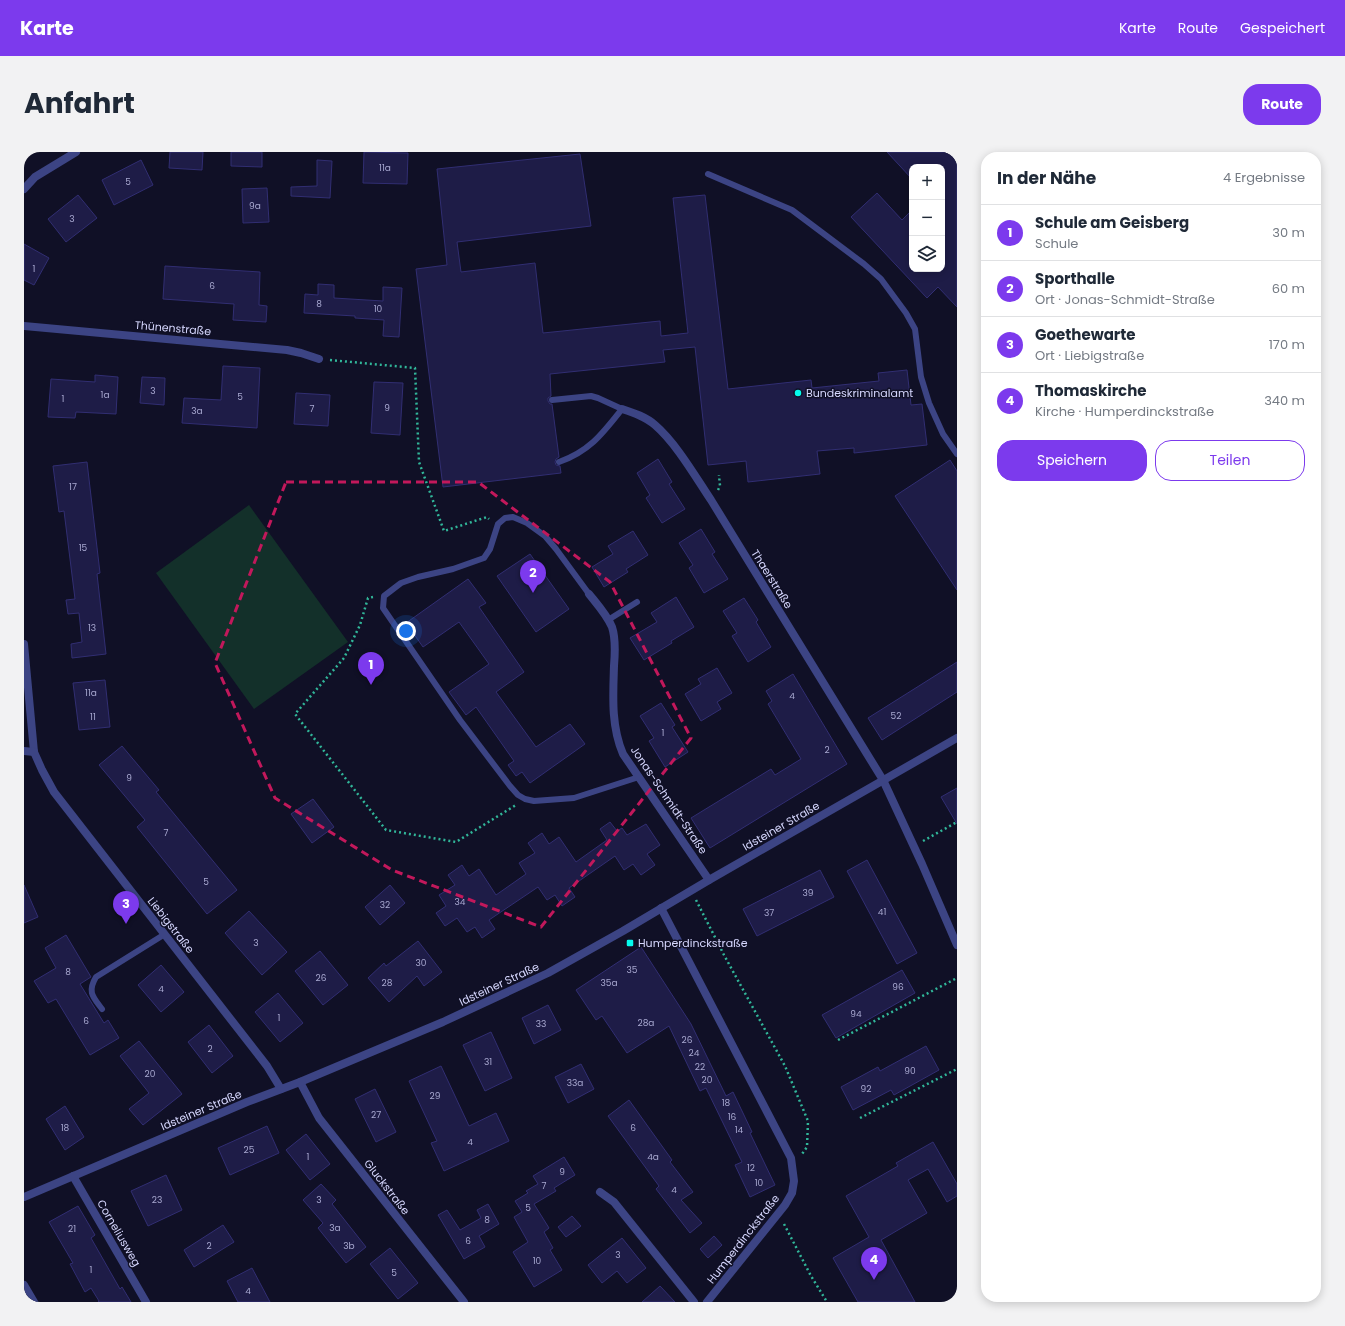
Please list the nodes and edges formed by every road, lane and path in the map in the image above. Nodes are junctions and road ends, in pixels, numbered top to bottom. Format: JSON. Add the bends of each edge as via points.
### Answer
{"nodes":[{"id":1,"x":76,"y":152,"type":"edge"},
{"id":2,"x":708,"y":174,"type":"dead end"},
{"id":3,"x":24,"y":189,"type":"edge"},
{"id":4,"x":24,"y":326,"type":"edge"},
{"id":5,"x":319,"y":359,"type":"joint"},
{"id":6,"x":552,"y":400,"type":"dead end"},
{"id":7,"x":622,"y":409,"type":"junction"},
{"id":8,"x":957,"y":454,"type":"edge"},
{"id":9,"x":559,"y":462,"type":"dead end"},
{"id":10,"x":719,"y":475,"type":"dead end"},
{"id":11,"x":720,"y":482,"type":"dead end"},
{"id":12,"x":498,"y":524,"type":"junction"},
{"id":13,"x":589,"y":594,"type":"joint"},
{"id":14,"x":384,"y":596,"type":"junction"},
{"id":15,"x":637,"y":602,"type":"dead end"},
{"id":16,"x":608,"y":620,"type":"junction"},
{"id":17,"x":24,"y":644,"type":"edge"},
{"id":18,"x":957,"y":738,"type":"edge"},
{"id":19,"x":24,"y":751,"type":"edge"},
{"id":20,"x":34,"y":752,"type":"junction"},
{"id":21,"x":639,"y":777,"type":"junction"},
{"id":22,"x":883,"y":780,"type":"junction"},
{"id":23,"x":525,"y":799,"type":"junction"},
{"id":24,"x":957,"y":822,"type":"edge"},
{"id":25,"x":914,"y":846,"type":"junction"},
{"id":26,"x":708,"y":880,"type":"junction"},
{"id":27,"x":691,"y":891,"type":"junction"},
{"id":28,"x":661,"y":908,"type":"junction"},
{"id":29,"x":165,"y":934,"type":"junction"},
{"id":30,"x":957,"y":945,"type":"edge"},
{"id":31,"x":957,"y":978,"type":"edge"},
{"id":32,"x":102,"y":1009,"type":"dead end"},
{"id":33,"x":838,"y":1040,"type":"dead end"},
{"id":34,"x":957,"y":1069,"type":"edge"},
{"id":35,"x":300,"y":1082,"type":"junction"},
{"id":36,"x":281,"y":1089,"type":"junction"},
{"id":37,"x":860,"y":1118,"type":"dead end"},
{"id":38,"x":792,"y":1167,"type":"junction"},
{"id":39,"x":73,"y":1176,"type":"junction"},
{"id":40,"x":600,"y":1192,"type":"dead end"},
{"id":41,"x":24,"y":1197,"type":"edge"},
{"id":42,"x":778,"y":1213,"type":"junction"},
{"id":43,"x":24,"y":1285,"type":"edge"},
{"id":44,"x":34,"y":1302,"type":"edge"},
{"id":45,"x":146,"y":1302,"type":"edge"},
{"id":46,"x":464,"y":1302,"type":"edge"},
{"id":47,"x":694,"y":1302,"type":"edge"},
{"id":48,"x":707,"y":1302,"type":"edge"},
{"id":49,"x":827,"y":1302,"type":"edge"}],
"edges":[{"from":1,"to":3,"type":"street","via":[[36,177]]},
{"from":2,"to":8,"type":"lane","via":[[792,210],[884,282],[915,329],[922,377],[929,403],[943,434]]},
{"from":4,"to":5,"type":"street","name":"Thünenstraße","via":[[287,350]]},
{"from":5,"to":12,"type":"path","via":[[415,368],[419,462],[444,531],[487,517]]},
{"from":6,"to":7,"type":"lane","via":[[591,396]]},
{"from":7,"to":9,"type":"lane","via":[[596,440]]},
{"from":7,"to":22,"type":"street","name":"Thaerstraße","via":[[655,425],[685,460]]},
{"from":10,"to":11,"type":"path"},
{"from":12,"to":13,"type":"lane","via":[[505,518],[513,517],[545,536]]},
{"from":12,"to":14,"type":"lane","via":[[490,549],[484,558],[402,583]]},
{"from":13,"to":16,"type":"street","name":"Jonas-Schmidt-Straße"},
{"from":14,"to":23,"type":"lane","via":[[383,608],[412,652],[510,786]]},
{"from":14,"to":23,"type":"path","via":[[368,598],[360,625],[344,658],[295,714],[386,830],[456,842]]},
{"from":15,"to":16,"type":"lane"},
{"from":16,"to":21,"type":"street","name":"Jonas-Schmidt-Straße","via":[[612,628],[615,649],[613,704],[618,742]]},
{"from":17,"to":20,"type":"street","name":"Liebigstraße"},
{"from":18,"to":22,"type":"street","name":"Idsteiner Straße"},
{"from":19,"to":20,"type":"street"},
{"from":20,"to":29,"type":"street","name":"Liebigstraße","via":[[54,792]]},
{"from":21,"to":23,"type":"lane","via":[[574,798],[534,801]]},
{"from":21,"to":26,"type":"street","name":"Jonas-Schmidt-Straße"},
{"from":22,"to":25,"type":"street","name":"Thaerstraße"},
{"from":22,"to":26,"type":"street","name":"Idsteiner Straße"},
{"from":24,"to":25,"type":"path"},
{"from":25,"to":30,"type":"street","name":"Thaerstraße"},
{"from":26,"to":27,"type":"street","name":"Idsteiner Straße"},
{"from":27,"to":28,"type":"street","name":"Idsteiner Straße"},
{"from":27,"to":38,"type":"path","via":[[786,1066],[808,1121],[807,1147]]},
{"from":28,"to":35,"type":"street","name":"Idsteiner Straße","via":[[580,956],[514,989]]},
{"from":28,"to":38,"type":"street","name":"Humperdinckstraße","via":[[791,1158]]},
{"from":29,"to":32,"type":"lane","via":[[96,977],[91,985],[92,996]]},
{"from":29,"to":36,"type":"street","name":"Liebigstraße","via":[[267,1066]]},
{"from":31,"to":33,"type":"path"},
{"from":34,"to":37,"type":"path"},
{"from":35,"to":36,"type":"street","name":"Idsteiner Straße"},
{"from":35,"to":46,"type":"street","name":"Gluckstraße","via":[[319,1118]]},
{"from":36,"to":39,"type":"street","name":"Idsteiner Straße"},
{"from":38,"to":42,"type":"street","name":"Humperdinckstraße","via":[[792,1193]]},
{"from":39,"to":41,"type":"street","name":"Idsteiner Straße"},
{"from":39,"to":45,"type":"street","name":"Corneliusweg"},
{"from":40,"to":47,"type":"street","via":[[614,1202]]},
{"from":42,"to":48,"type":"street","name":"Humperdinckstraße"},
{"from":42,"to":49,"type":"path"},
{"from":43,"to":44,"type":"street"}]}
